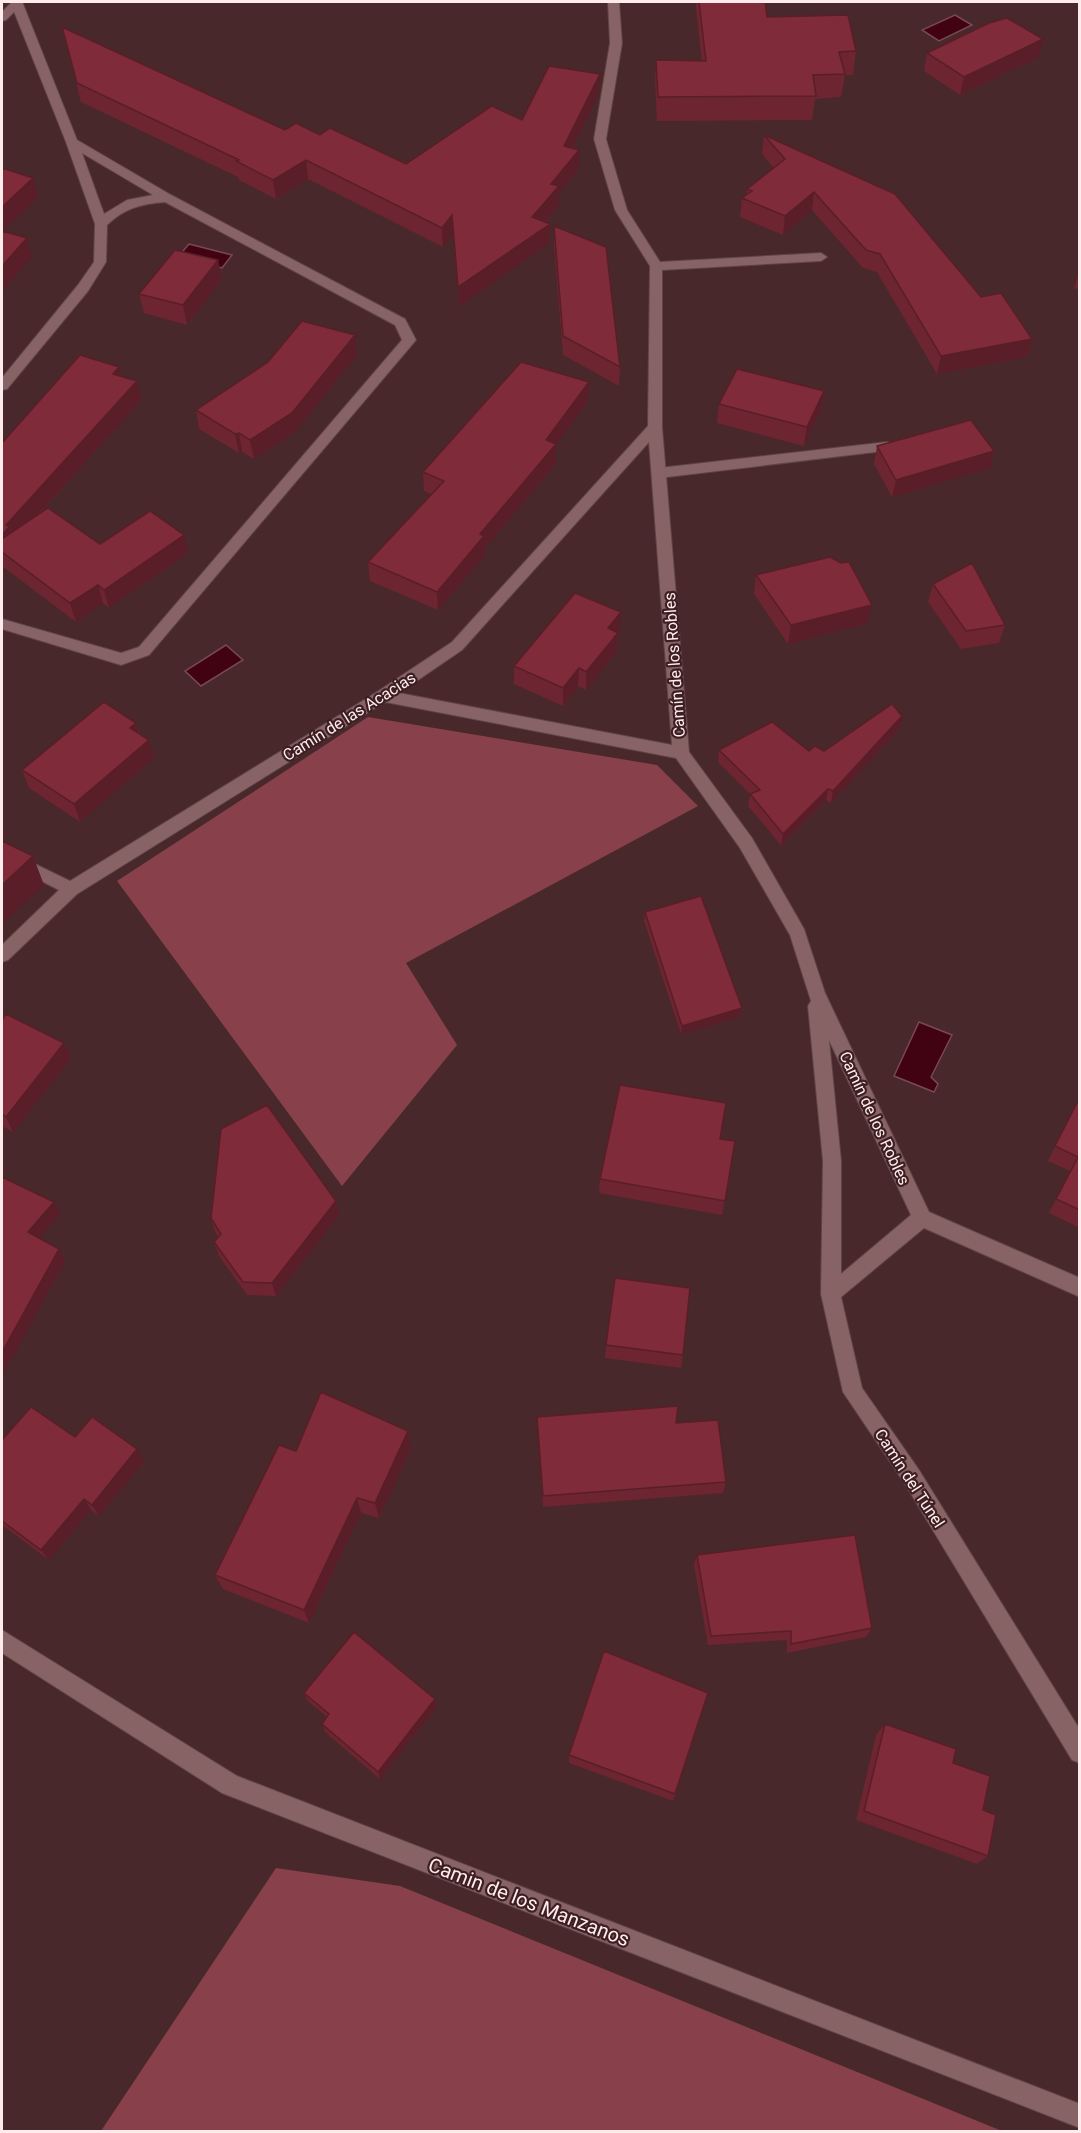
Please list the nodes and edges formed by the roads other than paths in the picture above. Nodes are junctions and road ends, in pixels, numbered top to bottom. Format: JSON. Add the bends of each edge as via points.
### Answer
{"nodes":[{"id":1,"x":613,"y":2,"type":"edge"},
{"id":2,"x":18,"y":3,"type":"edge"},
{"id":3,"x":2,"y":18,"type":"edge"},
{"id":4,"x":72,"y":142,"type":"junction"},
{"id":5,"x":167,"y":198,"type":"junction"},
{"id":6,"x":101,"y":224,"type":"junction"},
{"id":7,"x":821,"y":257,"type":"dead end"},
{"id":8,"x":656,"y":266,"type":"junction"},
{"id":9,"x":2,"y":386,"type":"edge"},
{"id":10,"x":656,"y":427,"type":"junction"},
{"id":11,"x":887,"y":447,"type":"edge"},
{"id":12,"x":659,"y":473,"type":"junction"},
{"id":13,"x":2,"y":624,"type":"edge"},
{"id":14,"x":383,"y":696,"type":"junction"},
{"id":15,"x":681,"y":753,"type":"junction"},
{"id":16,"x":2,"y":854,"type":"edge"},
{"id":17,"x":71,"y":889,"type":"junction"},
{"id":18,"x":2,"y":956,"type":"edge"},
{"id":19,"x":816,"y":993,"type":"junction"},
{"id":20,"x":922,"y":1218,"type":"junction"},
{"id":21,"x":1080,"y":1288,"type":"edge"},
{"id":22,"x":831,"y":1294,"type":"junction"},
{"id":23,"x":2,"y":1641,"type":"edge"},
{"id":24,"x":1080,"y":1752,"type":"edge"},
{"id":25,"x":1080,"y":2116,"type":"edge"}],
"edges":[{"from":1,"to":8,"type":"street","via":[[616,43],[600,139],[621,210]]},
{"from":2,"to":3,"type":"street"},
{"from":2,"to":4,"type":"street"},
{"from":4,"to":5,"type":"street"},
{"from":4,"to":6,"type":"street"},
{"from":5,"to":6,"type":"street","via":[[135,200],[113,211]]},
{"from":5,"to":13,"type":"street","via":[[400,322],[409,340],[144,651],[121,659]]},
{"from":6,"to":9,"type":"street","via":[[100,262]]},
{"from":7,"to":8,"type":"street"},
{"from":8,"to":10,"type":"street","name":"Camín de los Robles"},
{"from":10,"to":12,"type":"street","name":"Camín de los Robles"},
{"from":10,"to":14,"type":"street","name":"Camín de las Acacias","via":[[457,646]]},
{"from":11,"to":12,"type":"street"},
{"from":12,"to":15,"type":"street","name":"Camín de los Robles"},
{"from":14,"to":15,"type":"street"},
{"from":14,"to":17,"type":"street","name":"Camín de las Acacias"},
{"from":15,"to":19,"type":"street","name":"Camín de los Robles","via":[[746,843],[798,934]]},
{"from":16,"to":17,"type":"street"},
{"from":17,"to":18,"type":"street","name":"Camín de las Acacias"},
{"from":19,"to":20,"type":"street","name":"Camín de los Robles"},
{"from":19,"to":22,"type":"street","name":"Camín del Túnel","via":[[832,1161]]},
{"from":20,"to":21,"type":"street"},
{"from":20,"to":22,"type":"street"},
{"from":22,"to":24,"type":"street","name":"Camín del Túnel","via":[[854,1392],[912,1477]]},
{"from":23,"to":25,"type":"street","name":"Camin de los Manzanos","via":[[230,1785]]}]}
